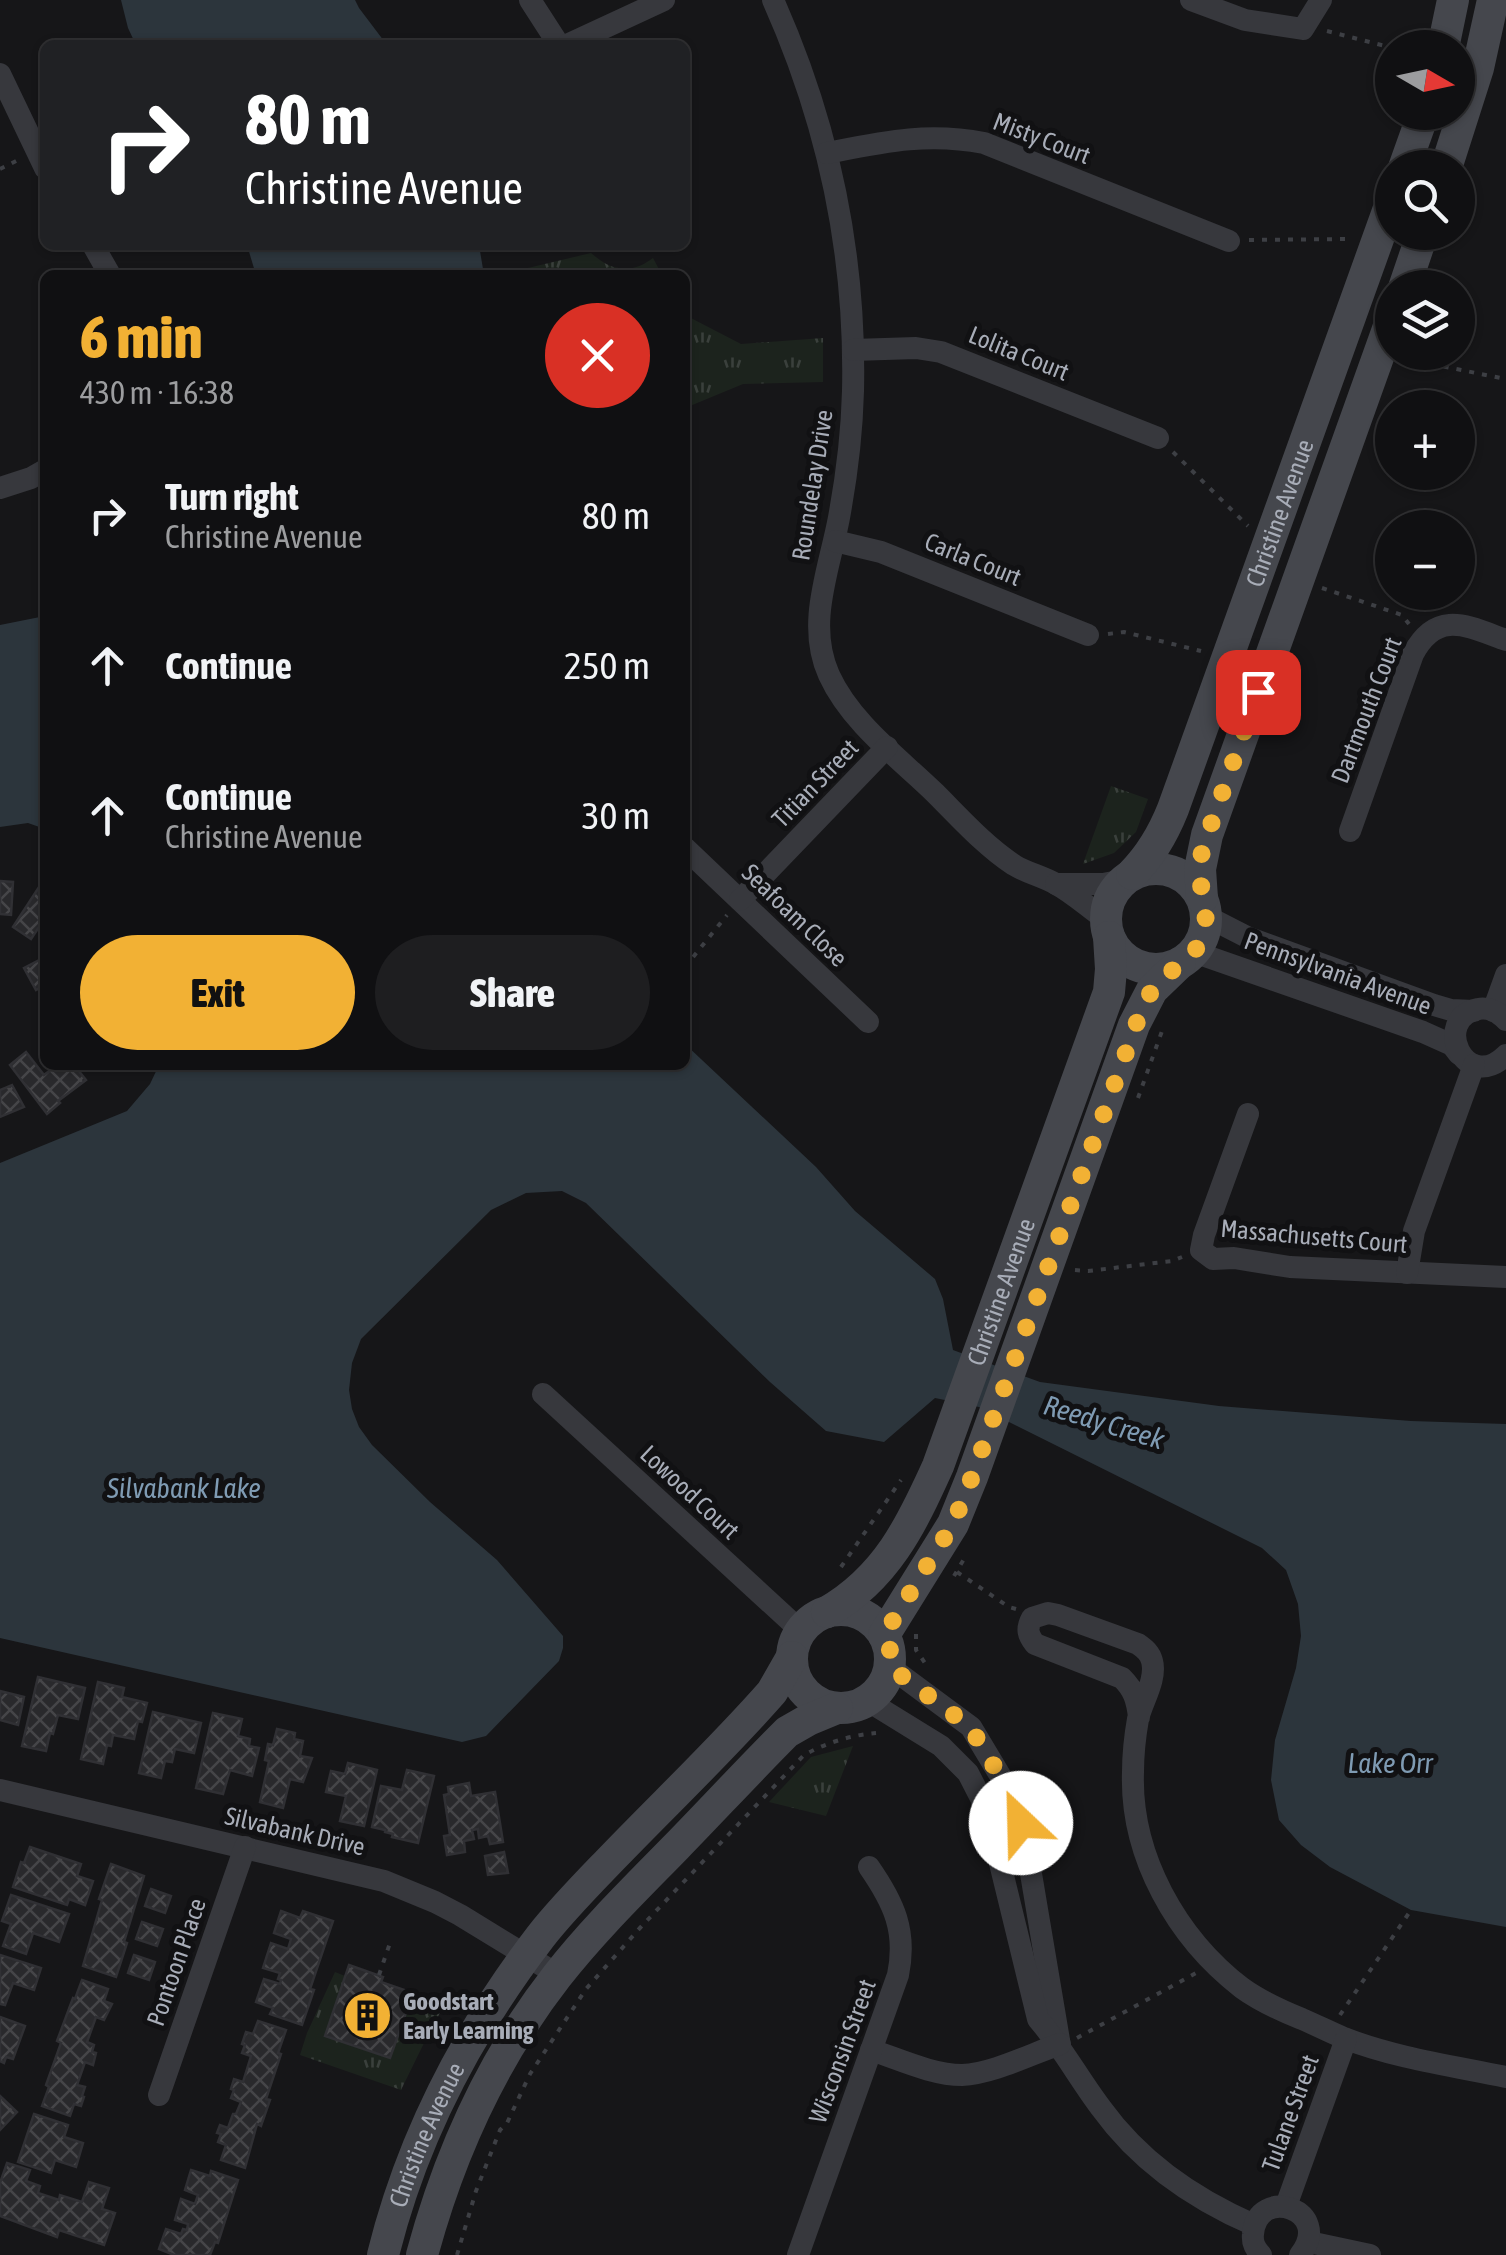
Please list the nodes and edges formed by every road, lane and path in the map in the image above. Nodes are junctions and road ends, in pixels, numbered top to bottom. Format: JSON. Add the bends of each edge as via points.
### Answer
{"nodes":[{"id":1,"x":530,"y":0,"type":"edge"},
{"id":2,"x":664,"y":0,"type":"edge"},
{"id":3,"x":773,"y":0,"type":"edge"},
{"id":4,"x":1192,"y":0,"type":"edge"},
{"id":5,"x":1321,"y":0,"type":"edge"},
{"id":6,"x":1453,"y":0,"type":"edge"},
{"id":7,"x":1493,"y":0,"type":"edge"},
{"id":8,"x":1303,"y":28,"type":"junction"},
{"id":9,"x":1447,"y":30,"type":"edge"},
{"id":10,"x":556,"y":40,"type":"edge"},
{"id":11,"x":578,"y":40,"type":"edge"},
{"id":12,"x":1375,"y":43,"type":"edge"},
{"id":13,"x":0,"y":74,"type":"edge"},
{"id":14,"x":1452,"y":150,"type":"edge"},
{"id":15,"x":827,"y":154,"type":"junction"},
{"id":16,"x":40,"y":158,"type":"edge"},
{"id":17,"x":1229,"y":241,"type":"joint"},
{"id":18,"x":1375,"y":248,"type":"joint"},
{"id":19,"x":853,"y":350,"type":"junction"},
{"id":20,"x":1375,"y":366,"type":"edge"},
{"id":21,"x":1464,"y":370,"type":"edge"},
{"id":22,"x":1506,"y":378,"type":"edge"},
{"id":23,"x":1158,"y":438,"type":"joint"},
{"id":24,"x":40,"y":473,"type":"edge"},
{"id":25,"x":0,"y":488,"type":"edge"},
{"id":26,"x":1271,"y":537,"type":"junction"},
{"id":27,"x":835,"y":541,"type":"junction"},
{"id":28,"x":1318,"y":586,"type":"dead end"},
{"id":29,"x":1088,"y":635,"type":"joint"},
{"id":30,"x":1420,"y":639,"type":"junction"},
{"id":31,"x":1506,"y":640,"type":"edge"},
{"id":32,"x":1228,"y":658,"type":"junction"},
{"id":33,"x":888,"y":747,"type":"junction"},
{"id":34,"x":1350,"y":830,"type":"dead end"},
{"id":35,"x":690,"y":853,"type":"edge"},
{"id":36,"x":1128,"y":877,"type":"junction"},
{"id":37,"x":1056,"y":884,"type":"junction"},
{"id":38,"x":740,"y":900,"type":"junction"},
{"id":39,"x":1204,"y":908,"type":"junction"},
{"id":40,"x":1107,"y":928,"type":"junction"},
{"id":41,"x":1187,"y":958,"type":"junction"},
{"id":42,"x":690,"y":961,"type":"edge"},
{"id":43,"x":1506,"y":975,"type":"edge"},
{"id":44,"x":1491,"y":1014,"type":"edge"},
{"id":45,"x":1166,"y":1020,"type":"dead end"},
{"id":46,"x":868,"y":1022,"type":"dead end"},
{"id":47,"x":1506,"y":1056,"type":"edge"},
{"id":48,"x":1466,"y":1060,"type":"junction"},
{"id":49,"x":1134,"y":1109,"type":"dead end"},
{"id":50,"x":1248,"y":1114,"type":"dead end"},
{"id":51,"x":1201,"y":1250,"type":"junction"},
{"id":52,"x":1075,"y":1270,"type":"dead end"},
{"id":53,"x":1407,"y":1272,"type":"junction"},
{"id":54,"x":1506,"y":1278,"type":"edge"},
{"id":55,"x":543,"y":1394,"type":"dead end"},
{"id":56,"x":910,"y":1466,"type":"dead end"},
{"id":57,"x":837,"y":1572,"type":"dead end"},
{"id":58,"x":957,"y":1572,"type":"dead end"},
{"id":59,"x":1032,"y":1618,"type":"junction"},
{"id":60,"x":806,"y":1633,"type":"junction"},
{"id":61,"x":897,"y":1645,"type":"junction"},
{"id":62,"x":934,"y":1674,"type":"dead end"},
{"id":63,"x":852,"y":1704,"type":"junction"},
{"id":64,"x":1140,"y":1712,"type":"junction"},
{"id":65,"x":885,"y":1732,"type":"dead end"},
{"id":66,"x":1,"y":1795,"type":"edge"},
{"id":67,"x":246,"y":1848,"type":"junction"},
{"id":68,"x":870,"y":1867,"type":"dead end"},
{"id":69,"x":1411,"y":1910,"type":"dead end"},
{"id":70,"x":390,"y":1942,"type":"dead end"},
{"id":71,"x":527,"y":1956,"type":"junction"},
{"id":72,"x":1211,"y":1961,"type":"junction"},
{"id":73,"x":379,"y":1975,"type":"dead end"},
{"id":74,"x":558,"y":1975,"type":"junction"},
{"id":75,"x":1339,"y":2036,"type":"junction"},
{"id":76,"x":1060,"y":2044,"type":"junction"},
{"id":77,"x":872,"y":2050,"type":"junction"},
{"id":78,"x":1506,"y":2077,"type":"edge"},
{"id":79,"x":159,"y":2095,"type":"dead end"},
{"id":80,"x":1286,"y":2206,"type":"junction"},
{"id":81,"x":1254,"y":2225,"type":"junction"},
{"id":82,"x":1305,"y":2248,"type":"edge"},
{"id":83,"x":383,"y":2255,"type":"edge"},
{"id":84,"x":422,"y":2255,"type":"edge"},
{"id":85,"x":457,"y":2255,"type":"edge"},
{"id":86,"x":798,"y":2255,"type":"edge"},
{"id":87,"x":1261,"y":2255,"type":"edge"},
{"id":88,"x":1370,"y":2255,"type":"edge"}],
"edges":[{"from":1,"to":10,"type":"street"},
{"from":2,"to":11,"type":"street"},
{"from":3,"to":15,"type":"street","name":"Roundelay Drive"},
{"from":4,"to":8,"type":"street","via":[[1246,20]]},
{"from":5,"to":8,"type":"street"},
{"from":6,"to":9,"type":"main road"},
{"from":7,"to":14,"type":"main road"},
{"from":8,"to":12,"type":"path"},
{"from":13,"to":16,"type":"street"},
{"from":15,"to":17,"type":"street","name":"Misty Court","via":[[925,136],[984,143]]},
{"from":15,"to":19,"type":"street","name":"Roundelay Drive","via":[[845,238]]},
{"from":17,"to":18,"type":"path","via":[[1347,239]]},
{"from":18,"to":26,"type":"main road","name":"Christine Avenue"},
{"from":19,"to":23,"type":"street","name":"Lolita Court","via":[[941,352]]},
{"from":19,"to":27,"type":"street","name":"Roundelay Drive","via":[[846,481]]},
{"from":20,"to":39,"type":"main road","name":"Christine Avenue","via":[[1207,835],[1200,869]]},
{"from":21,"to":22,"type":"path"},
{"from":23,"to":26,"type":"path","via":[[1244,524]]},
{"from":24,"to":25,"type":"street"},
{"from":26,"to":32,"type":"main road","name":"Christine Avenue"},
{"from":27,"to":29,"type":"street","name":"Carla Court","via":[[881,552]]},
{"from":27,"to":33,"type":"street","name":"Roundelay Drive","via":[[822,595],[820,650],[842,698]]},
{"from":28,"to":30,"type":"path","via":[[1402,615]]},
{"from":29,"to":32,"type":"path","via":[[1124,632]]},
{"from":30,"to":31,"type":"street","name":"Dartmouth Court","via":[[1450,624]]},
{"from":30,"to":34,"type":"street","name":"Dartmouth Court"},
{"from":32,"to":36,"type":"main road","name":"Christine Avenue","via":[[1164,832]]},
{"from":33,"to":37,"type":"street","name":"Roundelay Drive","via":[[989,845]]},
{"from":33,"to":38,"type":"street","name":"Titian Street"},
{"from":35,"to":38,"type":"street","name":"Seafoam Close"},
{"from":36,"to":37,"type":"street","name":"Roundelay Drive"},
{"from":36,"to":39,"type":"main road","via":[[1148,869],[1180,874]]},
{"from":36,"to":40,"type":"main road","via":[[1108,904]]},
{"from":37,"to":40,"type":"street","name":"Roundelay Drive"},
{"from":38,"to":42,"type":"path"},
{"from":38,"to":46,"type":"street","name":"Seafoam Close"},
{"from":39,"to":41,"type":"main road","via":[[1201,941]]},
{"from":39,"to":44,"type":"street","name":"Pennsylvania Avenue","via":[[1247,937],[1434,1005]]},
{"from":40,"to":41,"type":"main road","via":[[1130,963],[1164,969]]},
{"from":40,"to":60,"type":"main road","name":"Christine Avenue","via":[[1109,992],[918,1510],[885,1564]]},
{"from":41,"to":48,"type":"street","name":"Pennsylvania Avenue","via":[[1423,1032]]},
{"from":41,"to":61,"type":"main road","name":"Christine Avenue","via":[[1152,990],[1134,1025],[990,1428]]},
{"from":43,"to":44,"type":"street"},
{"from":44,"to":48,"type":"street","via":[[1460,1021],[1456,1046]]},
{"from":45,"to":49,"type":"path"},
{"from":47,"to":48,"type":"street","via":[[1492,1066]]},
{"from":48,"to":53,"type":"street"},
{"from":50,"to":51,"type":"street","name":"Massachusetts Court"},
{"from":51,"to":52,"type":"path","via":[[1172,1262]]},
{"from":51,"to":53,"type":"street","name":"Massachusetts Court","via":[[1214,1259]]},
{"from":53,"to":54,"type":"street","name":"Massachusetts Court"},
{"from":55,"to":60,"type":"street","name":"Lowood Court"},
{"from":56,"to":57,"type":"path"},
{"from":58,"to":59,"type":"path"},
{"from":59,"to":64,"type":"street","via":[[1028,1635],[1035,1644],[1122,1678]]},
{"from":59,"to":64,"type":"street","via":[[1058,1615],[1147,1650],[1154,1665]]},
{"from":60,"to":61,"type":"main road","via":[[844,1610],[874,1622]]},
{"from":60,"to":63,"type":"main road","via":[[794,1673],[802,1688],[814,1700]]},
{"from":60,"to":71,"type":"main road","name":"Christine Avenue","via":[[772,1692]]},
{"from":61,"to":62,"type":"path","via":[[916,1650]]},
{"from":61,"to":63,"type":"main road","via":[[878,1692]]},
{"from":61,"to":76,"type":"street","via":[[970,1727],[1016,1802]]},
{"from":63,"to":74,"type":"main road","name":"Christine Avenue","via":[[787,1732]]},
{"from":63,"to":76,"type":"street","via":[[941,1746],[968,1773],[987,1810],[1038,2019]]},
{"from":64,"to":72,"type":"street","via":[[1132,1774],[1138,1825],[1166,1902]]},
{"from":65,"to":85,"type":"path","via":[[860,1734],[803,1756],[586,1990],[500,2130]]},
{"from":66,"to":67,"type":"street","name":"Silvabank Drive"},
{"from":67,"to":71,"type":"street","name":"Silvabank Drive","via":[[384,1881],[436,1902]]},
{"from":67,"to":79,"type":"street","name":"Pontoon Place"},
{"from":68,"to":77,"type":"street","name":"Wisconsin Street","via":[[900,1924],[903,1954]]},
{"from":69,"to":75,"type":"path","via":[[1334,2022]]},
{"from":70,"to":73,"type":"path"},
{"from":71,"to":74,"type":"street","name":"Silvabank Drive"},
{"from":71,"to":83,"type":"main road","name":"Christine Avenue","via":[[451,2074],[404,2184]]},
{"from":72,"to":75,"type":"street","via":[[1244,1990]]},
{"from":72,"to":76,"type":"path"},
{"from":74,"to":84,"type":"main road","name":"Christine Avenue","via":[[478,2104]]},
{"from":75,"to":78,"type":"street"},
{"from":75,"to":80,"type":"street","name":"Tulane Street"},
{"from":76,"to":77,"type":"street","via":[[962,2075]]},
{"from":76,"to":81,"type":"street","via":[[1126,2140],[1193,2194]]},
{"from":77,"to":86,"type":"street","name":"Wisconsin Street"},
{"from":80,"to":81,"type":"street","via":[[1262,2213]]},
{"from":80,"to":82,"type":"street","via":[[1308,2225]]},
{"from":81,"to":87,"type":"street","via":[[1252,2241]]},
{"from":82,"to":88,"type":"street"}]}
